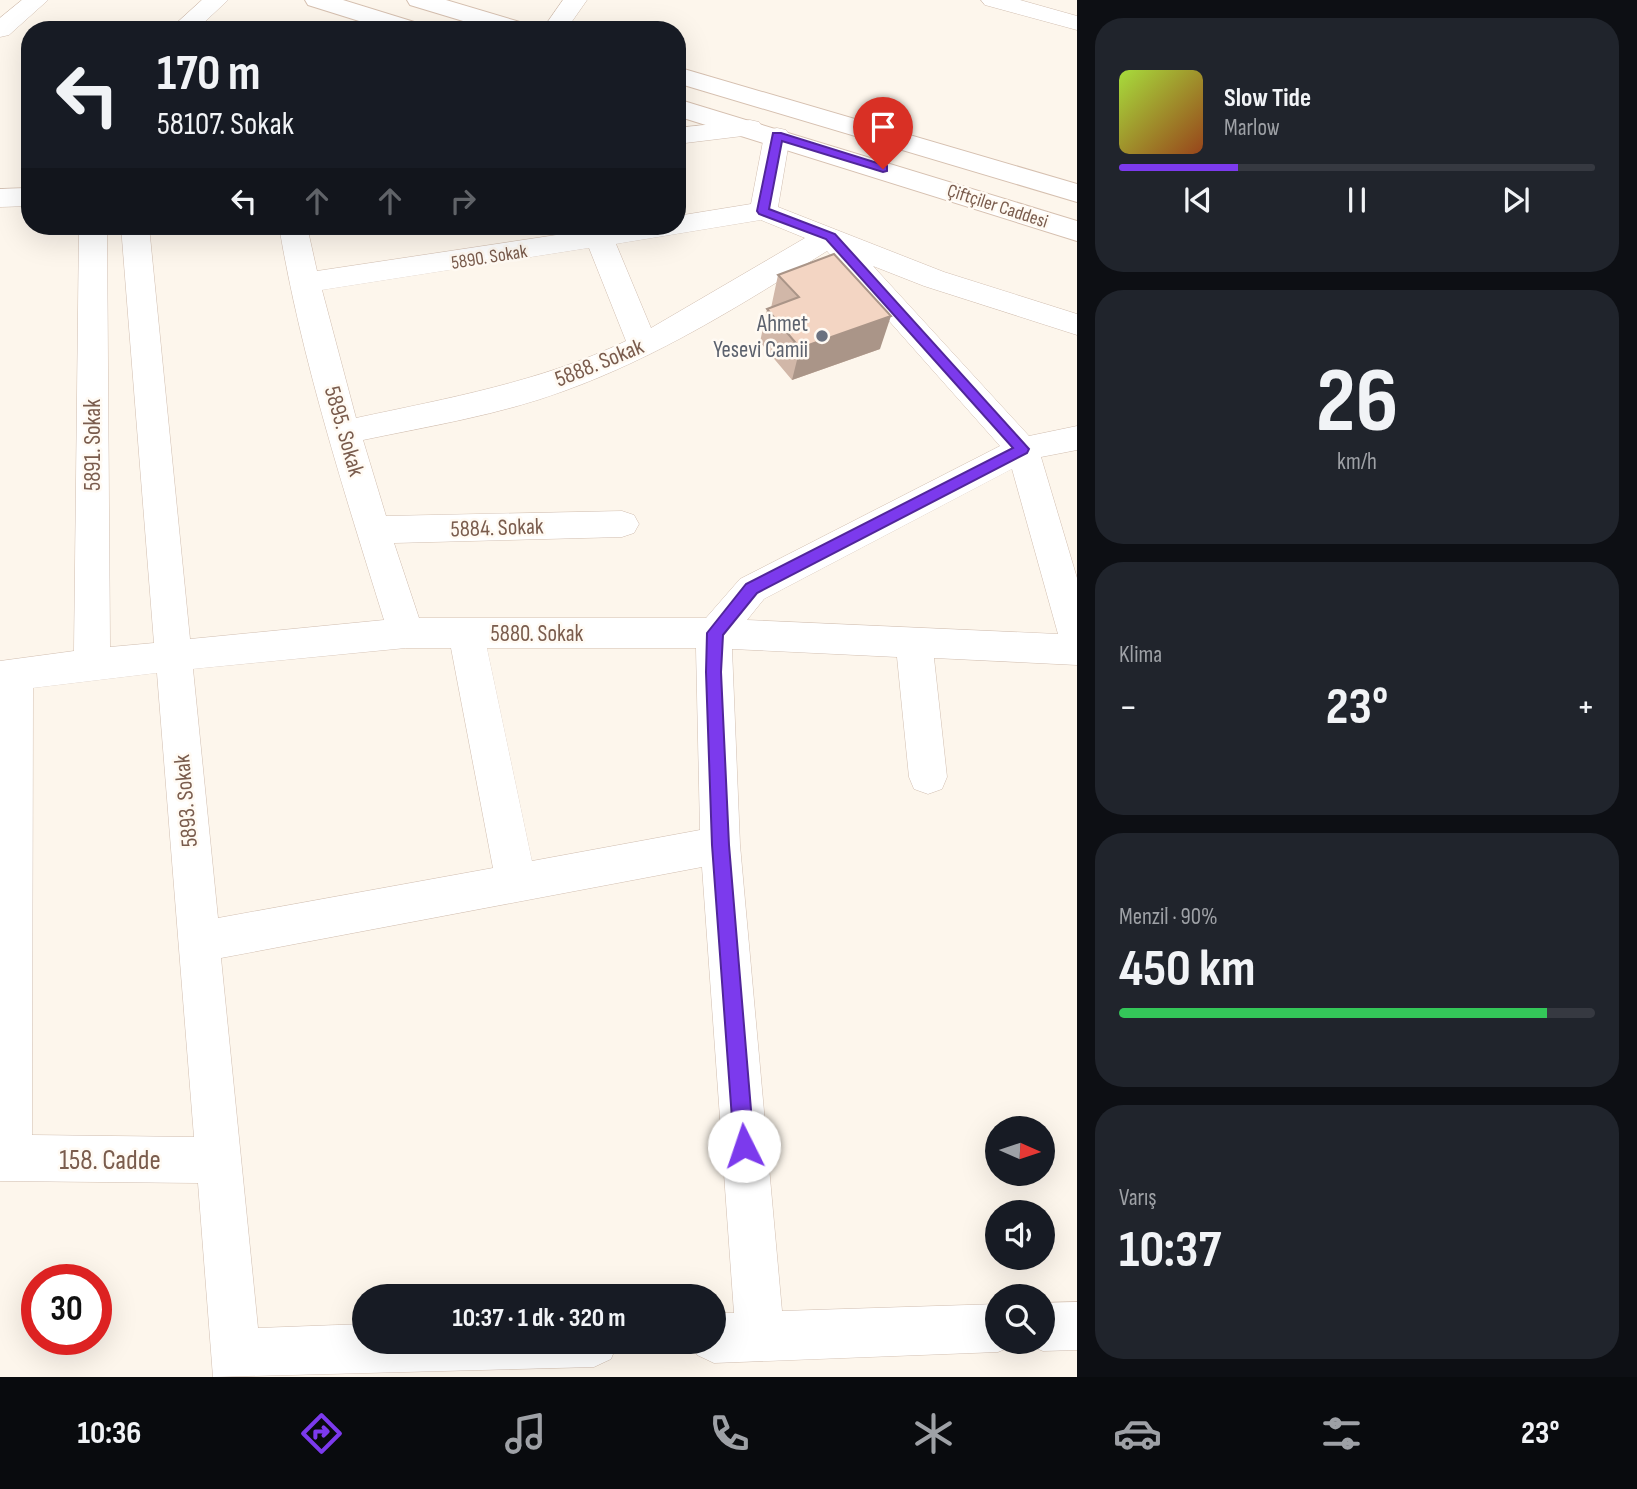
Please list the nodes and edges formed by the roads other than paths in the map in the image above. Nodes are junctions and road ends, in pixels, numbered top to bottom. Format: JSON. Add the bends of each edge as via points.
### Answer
{"nodes":[{"id":1,"x":36,"y":0,"type":"edge"},
{"id":2,"x":216,"y":0,"type":"edge"},
{"id":3,"x":317,"y":0,"type":"edge"},
{"id":4,"x":419,"y":0,"type":"edge"},
{"id":5,"x":575,"y":0,"type":"edge"},
{"id":6,"x":993,"y":0,"type":"edge"},
{"id":7,"x":192,"y":21,"type":"edge"},
{"id":8,"x":386,"y":21,"type":"edge"},
{"id":9,"x":490,"y":21,"type":"edge"},
{"id":10,"x":560,"y":21,"type":"edge"},
{"id":11,"x":1077,"y":23,"type":"edge"},
{"id":12,"x":0,"y":30,"type":"edge"},
{"id":13,"x":686,"y":78,"type":"edge"},
{"id":14,"x":686,"y":110,"type":"edge"},
{"id":15,"x":750,"y":128,"type":"junction"},
{"id":16,"x":686,"y":135,"type":"edge"},
{"id":17,"x":777,"y":136,"type":"junction"},
{"id":18,"x":1077,"y":193,"type":"edge"},
{"id":19,"x":21,"y":197,"type":"edge"},
{"id":20,"x":0,"y":198,"type":"edge"},
{"id":21,"x":763,"y":211,"type":"junction"},
{"id":22,"x":686,"y":223,"type":"edge"},
{"id":23,"x":1077,"y":231,"type":"edge"},
{"id":24,"x":93,"y":235,"type":"edge"},
{"id":25,"x":136,"y":235,"type":"edge"},
{"id":26,"x":295,"y":235,"type":"edge"},
{"id":27,"x":617,"y":235,"type":"edge"},
{"id":28,"x":830,"y":236,"type":"junction"},
{"id":29,"x":599,"y":238,"type":"junction"},
{"id":30,"x":304,"y":283,"type":"junction"},
{"id":31,"x":1077,"y":325,"type":"edge"},
{"id":32,"x":643,"y":345,"type":"junction"},
{"id":33,"x":345,"y":432,"type":"junction"},
{"id":34,"x":1077,"y":438,"type":"edge"},
{"id":35,"x":1022,"y":449,"type":"junction"},
{"id":36,"x":622,"y":523,"type":"dead end"},
{"id":37,"x":373,"y":530,"type":"junction"},
{"id":38,"x":406,"y":633,"type":"junction"},
{"id":39,"x":466,"y":633,"type":"junction"},
{"id":40,"x":715,"y":633,"type":"junction"},
{"id":41,"x":1077,"y":638,"type":"edge"},
{"id":42,"x":914,"y":642,"type":"junction"},
{"id":43,"x":1077,"y":650,"type":"edge"},
{"id":44,"x":172,"y":658,"type":"junction"},
{"id":45,"x":92,"y":664,"type":"junction"},
{"id":46,"x":7,"y":676,"type":"edge"},
{"id":47,"x":928,"y":777,"type":"dead end"},
{"id":48,"x":720,"y":845,"type":"junction"},
{"id":49,"x":516,"y":883,"type":"junction"},
{"id":50,"x":198,"y":942,"type":"junction"},
{"id":51,"x":4,"y":1158,"type":"edge"},
{"id":52,"x":220,"y":1160,"type":"junction"},
{"id":53,"x":1077,"y":1326,"type":"edge"},
{"id":54,"x":1055,"y":1327,"type":"edge"},
{"id":55,"x":985,"y":1328,"type":"edge"},
{"id":56,"x":737,"y":1338,"type":"edge"},
{"id":57,"x":408,"y":1354,"type":"edge"},
{"id":58,"x":237,"y":1365,"type":"edge"}],
"edges":[{"from":1,"to":12,"type":"street"},
{"from":2,"to":7,"type":"street"},
{"from":3,"to":8,"type":"street"},
{"from":4,"to":9,"type":"street"},
{"from":5,"to":10,"type":"street"},
{"from":6,"to":11,"type":"street"},
{"from":13,"to":18,"type":"street","name":"Çiftçiler Caddesi"},
{"from":14,"to":15,"type":"street","name":"Çiftçiler Caddesi"},
{"from":15,"to":16,"type":"street"},
{"from":15,"to":17,"type":"street","name":"Çiftçiler Caddesi"},
{"from":17,"to":21,"type":"street"},
{"from":17,"to":23,"type":"street","name":"Çiftçiler Caddesi"},
{"from":19,"to":20,"type":"street"},
{"from":21,"to":22,"type":"street","name":"5890. Sokak"},
{"from":21,"to":28,"type":"street"},
{"from":24,"to":45,"type":"street","name":"5891. Sokak"},
{"from":25,"to":44,"type":"street","name":"5893. Sokak"},
{"from":26,"to":30,"type":"street","name":"5895. Sokak"},
{"from":27,"to":29,"type":"street","name":"5890. Sokak"},
{"from":28,"to":31,"type":"street","via":[[934,279]]},
{"from":28,"to":32,"type":"street","name":"5888. Sokak","via":[[691,322]]},
{"from":28,"to":35,"type":"street"},
{"from":29,"to":30,"type":"street","name":"5890. Sokak"},
{"from":29,"to":32,"type":"street"},
{"from":30,"to":33,"type":"street","name":"5895. Sokak"},
{"from":32,"to":33,"type":"street","name":"5888. Sokak","via":[[508,397]]},
{"from":33,"to":37,"type":"street","name":"5895. Sokak"},
{"from":34,"to":35,"type":"street"},
{"from":35,"to":40,"type":"street","via":[[752,589]]},
{"from":35,"to":41,"type":"street"},
{"from":36,"to":37,"type":"street","name":"5884. Sokak"},
{"from":37,"to":38,"type":"street","name":"5895. Sokak"},
{"from":38,"to":39,"type":"street","name":"5880. Sokak"},
{"from":38,"to":44,"type":"street","name":"5880. Sokak"},
{"from":39,"to":40,"type":"street","name":"5880. Sokak"},
{"from":39,"to":49,"type":"street"},
{"from":40,"to":42,"type":"street","name":"5880. Sokak"},
{"from":40,"to":48,"type":"street"},
{"from":42,"to":43,"type":"street","name":"5880. Sokak"},
{"from":42,"to":47,"type":"street"},
{"from":44,"to":45,"type":"street","name":"5880. Sokak"},
{"from":44,"to":50,"type":"street","name":"5893. Sokak"},
{"from":45,"to":46,"type":"street","name":"5880. Sokak"},
{"from":46,"to":51,"type":"street"},
{"from":48,"to":49,"type":"street"},
{"from":48,"to":56,"type":"street"},
{"from":49,"to":50,"type":"street"},
{"from":50,"to":52,"type":"street","name":"5893. Sokak"},
{"from":51,"to":52,"type":"street","name":"158. Cadde"},
{"from":52,"to":58,"type":"street","name":"5893. Sokak"},
{"from":53,"to":54,"type":"street"},
{"from":55,"to":56,"type":"street"},
{"from":57,"to":58,"type":"street"}]}
